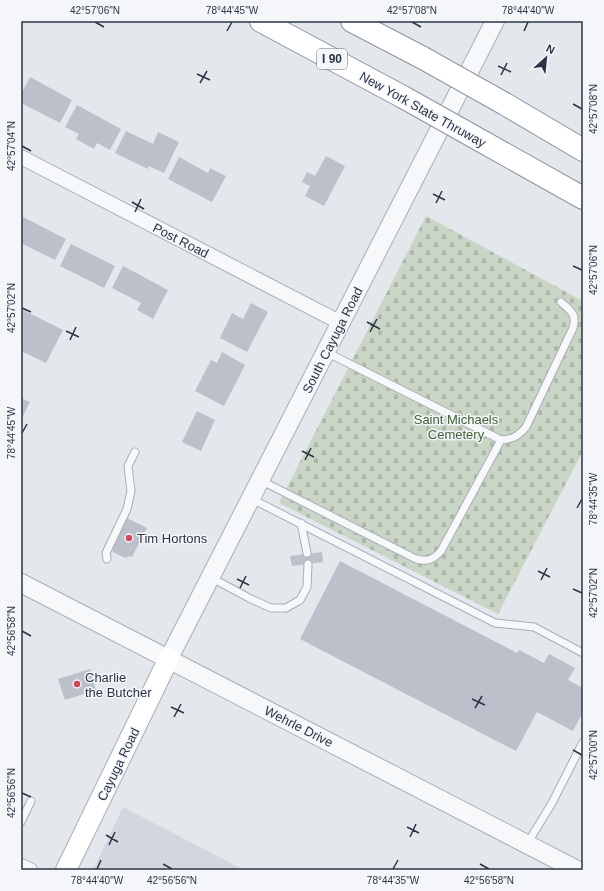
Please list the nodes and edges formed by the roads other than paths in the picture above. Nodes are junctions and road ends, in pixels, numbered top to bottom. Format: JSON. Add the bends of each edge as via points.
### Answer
{"nodes":[{"id":1,"x":261,"y":21,"type":"edge"},
{"id":2,"x":352,"y":21,"type":"edge"},
{"id":3,"x":495,"y":21,"type":"edge"},
{"id":4,"x":583,"y":150,"type":"edge"},
{"id":5,"x":21,"y":157,"type":"edge"},
{"id":6,"x":583,"y":198,"type":"edge"},
{"id":7,"x":561,"y":302,"type":"dead end"},
{"id":8,"x":340,"y":323,"type":"junction"},
{"id":9,"x":326,"y":352,"type":"junction"},
{"id":10,"x":501,"y":440,"type":"junction"},
{"id":11,"x":135,"y":452,"type":"dead end"},
{"id":12,"x":260,"y":480,"type":"junction"},
{"id":13,"x":250,"y":498,"type":"junction"},
{"id":14,"x":301,"y":523,"type":"junction"},
{"id":15,"x":307,"y":553,"type":"dead end"},
{"id":16,"x":107,"y":559,"type":"dead end"},
{"id":17,"x":308,"y":564,"type":"dead end"},
{"id":18,"x":210,"y":577,"type":"junction"},
{"id":19,"x":21,"y":583,"type":"edge"},
{"id":20,"x":583,"y":653,"type":"edge"},
{"id":21,"x":169,"y":658,"type":"junction"},
{"id":22,"x":583,"y":742,"type":"edge"},
{"id":23,"x":31,"y":801,"type":"dead end"},
{"id":24,"x":21,"y":822,"type":"edge"},
{"id":25,"x":526,"y":844,"type":"junction"},
{"id":26,"x":21,"y":866,"type":"edge"},
{"id":27,"x":30,"y":870,"type":"edge"},
{"id":28,"x":66,"y":870,"type":"edge"},
{"id":29,"x":577,"y":870,"type":"edge"}],
"edges":[{"from":1,"to":6,"type":"highway","name":"New York State Thruway","number":"I 90","bridge":true},
{"from":2,"to":4,"type":"highway","bridge":true,"via":[[423,58]]},
{"from":3,"to":8,"type":"street","name":"South Cayuga Road"},
{"from":5,"to":8,"type":"street","name":"Post Road"},
{"from":7,"to":10,"type":"lane","via":[[574,315],[573,328],[526,427],[518,436]]},
{"from":8,"to":9,"type":"street","name":"South Cayuga Road"},
{"from":9,"to":10,"type":"lane"},
{"from":9,"to":12,"type":"street","name":"South Cayuga Road"},
{"from":10,"to":12,"type":"lane","via":[[441,551],[431,560],[416,559]]},
{"from":11,"to":16,"type":"lane","via":[[128,466],[131,491],[127,509],[106,552]]},
{"from":12,"to":13,"type":"street","name":"South Cayuga Road"},
{"from":13,"to":14,"type":"lane"},
{"from":13,"to":18,"type":"street","name":"South Cayuga Road"},
{"from":14,"to":15,"type":"lane"},
{"from":14,"to":20,"type":"lane","via":[[496,623],[534,627]]},
{"from":17,"to":18,"type":"lane","via":[[307,588],[300,600],[286,608],[271,608]]},
{"from":18,"to":21,"type":"street","name":"South Cayuga Road"},
{"from":19,"to":21,"type":"street","name":"Wehrle Drive"},
{"from":21,"to":25,"type":"street","name":"Wehrle Drive"},
{"from":21,"to":28,"type":"main road","name":"Cayuga Road"},
{"from":22,"to":25,"type":"lane","via":[[552,803]]},
{"from":23,"to":24,"type":"lane"},
{"from":25,"to":29,"type":"street","name":"Wehrle Drive"},
{"from":26,"to":27,"type":"street"}]}
